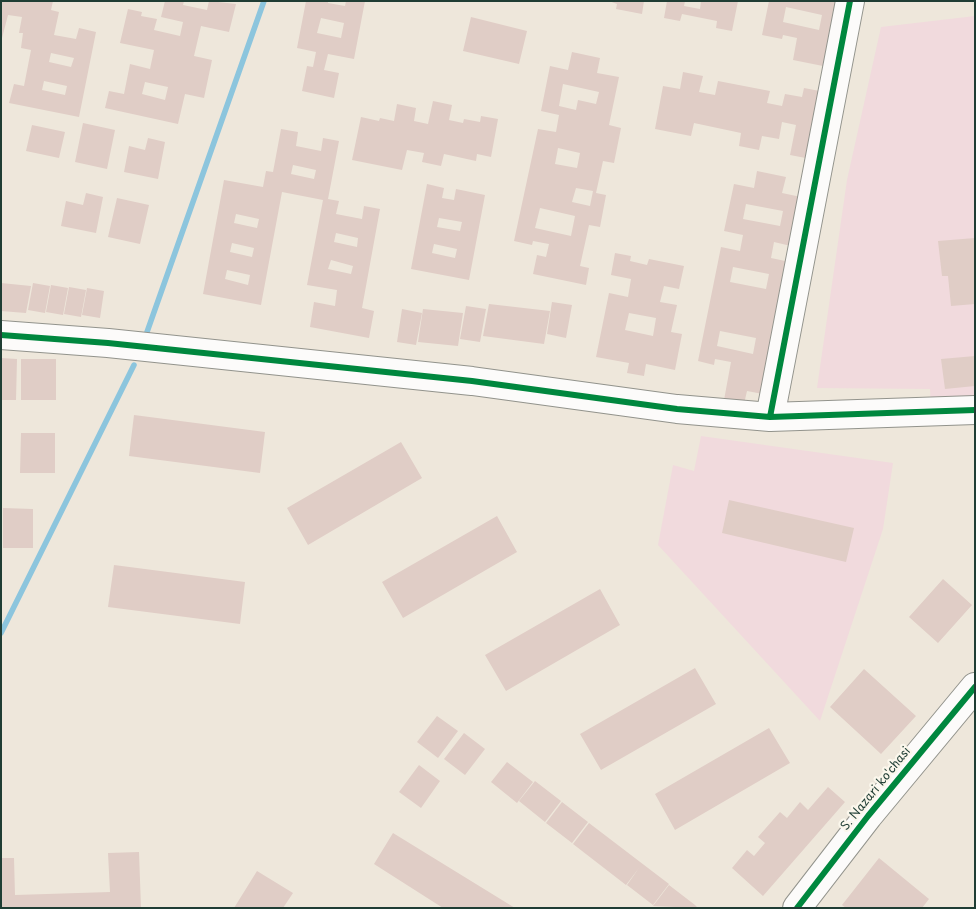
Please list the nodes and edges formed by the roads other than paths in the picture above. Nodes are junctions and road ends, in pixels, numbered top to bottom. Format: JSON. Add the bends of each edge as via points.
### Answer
{"nodes":[{"id":1,"x":850,"y":1,"type":"edge"},
{"id":2,"x":1,"y":335,"type":"edge"},
{"id":3,"x":975,"y":410,"type":"edge"},
{"id":4,"x":770,"y":417,"type":"junction"},
{"id":5,"x":975,"y":687,"type":"edge"},
{"id":6,"x":798,"y":908,"type":"edge"}],
"edges":[{"from":1,"to":4,"type":"street"},
{"from":2,"to":4,"type":"street","via":[[472,381],[677,409]]},
{"from":3,"to":4,"type":"street"},
{"from":5,"to":6,"type":"street","name":"S. Nazari ko'chasi","via":[[868,816]]}]}
